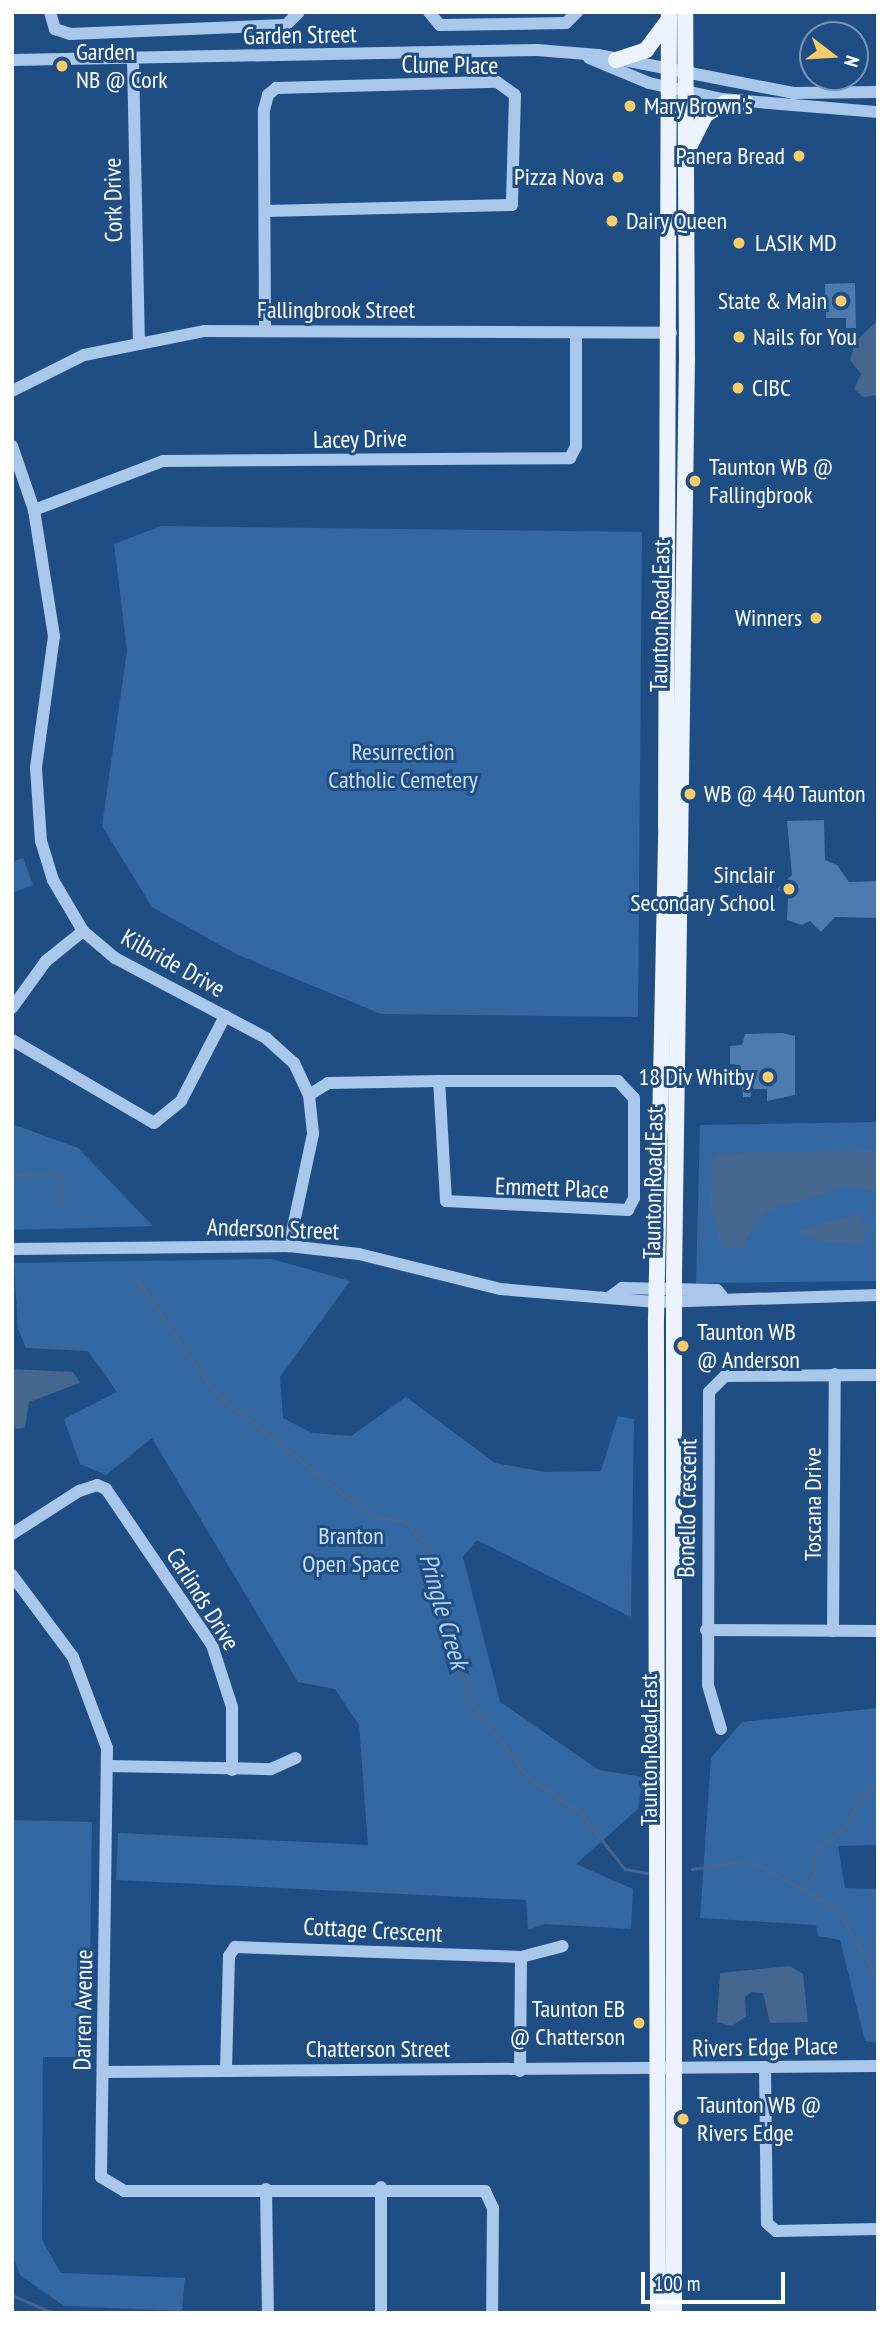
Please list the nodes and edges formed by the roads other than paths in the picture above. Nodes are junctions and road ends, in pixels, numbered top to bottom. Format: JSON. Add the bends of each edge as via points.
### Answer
{"nodes":[{"id":1,"x":50,"y":12,"type":"edge"},
{"id":2,"x":299,"y":12,"type":"edge"},
{"id":3,"x":429,"y":12,"type":"edge"},
{"id":4,"x":577,"y":12,"type":"edge"},
{"id":5,"x":685,"y":12,"type":"edge"},
{"id":6,"x":669,"y":16,"type":"edge"},
{"id":7,"x":589,"y":58,"type":"junction"},
{"id":8,"x":12,"y":60,"type":"edge"},
{"id":9,"x":133,"y":60,"type":"junction"},
{"id":10,"x":616,"y":60,"type":"junction"},
{"id":11,"x":676,"y":81,"type":"junction"},
{"id":12,"x":878,"y":92,"type":"edge"},
{"id":13,"x":746,"y":103,"type":"junction"},
{"id":14,"x":878,"y":112,"type":"edge"},
{"id":15,"x":687,"y":155,"type":"junction"},
{"id":16,"x":266,"y":211,"type":"junction"},
{"id":17,"x":265,"y":330,"type":"junction"},
{"id":18,"x":576,"y":334,"type":"junction"},
{"id":19,"x":671,"y":334,"type":"junction"},
{"id":20,"x":139,"y":340,"type":"junction"},
{"id":21,"x":12,"y":391,"type":"edge"},
{"id":22,"x":12,"y":446,"type":"edge"},
{"id":23,"x":34,"y":509,"type":"junction"},
{"id":24,"x":83,"y":931,"type":"junction"},
{"id":25,"x":12,"y":1008,"type":"edge"},
{"id":26,"x":225,"y":1016,"type":"junction"},
{"id":27,"x":12,"y":1040,"type":"edge"},
{"id":28,"x":439,"y":1081,"type":"junction"},
{"id":29,"x":309,"y":1095,"type":"junction"},
{"id":30,"x":289,"y":1246,"type":"junction"},
{"id":31,"x":12,"y":1249,"type":"edge"},
{"id":32,"x":656,"y":1295,"type":"junction"},
{"id":33,"x":878,"y":1295,"type":"edge"},
{"id":34,"x":674,"y":1296,"type":"junction"},
{"id":35,"x":835,"y":1374,"type":"junction"},
{"id":36,"x":878,"y":1375,"type":"edge"},
{"id":37,"x":12,"y":1534,"type":"edge"},
{"id":38,"x":12,"y":1575,"type":"edge"},
{"id":39,"x":674,"y":1616,"type":"junction"},
{"id":40,"x":655,"y":1617,"type":"junction"},
{"id":41,"x":706,"y":1630,"type":"junction"},
{"id":42,"x":833,"y":1631,"type":"junction"},
{"id":43,"x":878,"y":1631,"type":"edge"},
{"id":44,"x":672,"y":1698,"type":"junction"},
{"id":45,"x":655,"y":1699,"type":"junction"},
{"id":46,"x":721,"y":1729,"type":"dead end"},
{"id":47,"x":296,"y":1758,"type":"dead end"},
{"id":48,"x":108,"y":1766,"type":"junction"},
{"id":49,"x":232,"y":1770,"type":"junction"},
{"id":50,"x":563,"y":1946,"type":"dead end"},
{"id":51,"x":521,"y":1957,"type":"junction"},
{"id":52,"x":878,"y":2066,"type":"edge"},
{"id":53,"x":765,"y":2068,"type":"junction"},
{"id":54,"x":226,"y":2070,"type":"junction"},
{"id":55,"x":520,"y":2071,"type":"junction"},
{"id":56,"x":662,"y":2071,"type":"junction"},
{"id":57,"x":103,"y":2072,"type":"junction"},
{"id":58,"x":380,"y":2187,"type":"junction"},
{"id":59,"x":267,"y":2189,"type":"junction"},
{"id":60,"x":878,"y":2229,"type":"edge"},
{"id":61,"x":268,"y":2313,"type":"edge"},
{"id":62,"x":381,"y":2313,"type":"edge"},
{"id":63,"x":492,"y":2313,"type":"edge"},
{"id":64,"x":658,"y":2313,"type":"edge"},
{"id":65,"x":674,"y":2313,"type":"edge"}],
"edges":[{"from":1,"to":2,"type":"street","via":[[55,29],[71,34],[286,25]]},
{"from":3,"to":4,"type":"street","via":[[440,25],[566,23]]},
{"from":5,"to":11,"type":"main road","name":"Taunton Road East"},
{"from":6,"to":10,"type":"main road","via":[[646,50]]},
{"from":6,"to":11,"type":"main road","name":"Taunton Road East"},
{"from":7,"to":9,"type":"street","name":"Garden Street","via":[[537,50]]},
{"from":7,"to":10,"type":"street","name":"Garden Street"},
{"from":7,"to":11,"type":"street","name":"Garden Street"},
{"from":8,"to":9,"type":"street","name":"Garden Street"},
{"from":9,"to":20,"type":"street","name":"Cork Drive"},
{"from":10,"to":11,"type":"street","name":"Garden Street"},
{"from":11,"to":12,"type":"street","name":"Garden Street","via":[[793,93]]},
{"from":11,"to":13,"type":"street","name":"Garden Street"},
{"from":11,"to":15,"type":"main road","name":"Taunton Road East"},
{"from":11,"to":19,"type":"main road","name":"Taunton Road East"},
{"from":13,"to":14,"type":"street","name":"Garden Street"},
{"from":13,"to":15,"type":"main road","via":[[725,103],[705,116],[696,124]]},
{"from":15,"to":34,"type":"main road","name":"Taunton Road East"},
{"from":16,"to":16,"type":"street","name":"Clune Place","via":[[512,205],[515,95],[497,82],[276,88],[264,110]]},
{"from":16,"to":17,"type":"street","name":"Clune Place"},
{"from":17,"to":18,"type":"street","name":"Fallingbrook Street"},
{"from":17,"to":20,"type":"street","name":"Fallingbrook Street"},
{"from":18,"to":19,"type":"street","name":"Fallingbrook Street"},
{"from":18,"to":23,"type":"street","name":"Lacey Drive","via":[[576,446],[570,458],[163,461]]},
{"from":19,"to":32,"type":"main road","name":"Taunton Road East"},
{"from":20,"to":21,"type":"street","name":"Fallingbrook Street","via":[[84,355]]},
{"from":22,"to":23,"type":"street","name":"Kilbride Drive"},
{"from":23,"to":24,"type":"street","name":"Kilbride Drive","via":[[54,636],[36,804],[53,880]]},
{"from":24,"to":25,"type":"street","via":[[46,961]]},
{"from":24,"to":26,"type":"street","name":"Kilbride Drive","via":[[116,958]]},
{"from":26,"to":27,"type":"street","via":[[181,1101],[155,1122]]},
{"from":26,"to":29,"type":"street","name":"Kilbride Drive","via":[[266,1038],[294,1063]]},
{"from":28,"to":28,"type":"street","name":"Emmett Place","via":[[618,1081],[628,1087],[634,1098],[634,1185],[628,1210],[446,1201]]},
{"from":28,"to":29,"type":"street","name":"Emmett Place","via":[[328,1083]]},
{"from":29,"to":30,"type":"street","name":"Kilbride Drive","via":[[313,1135]]},
{"from":30,"to":31,"type":"street","name":"Anderson Street"},
{"from":30,"to":32,"type":"street","name":"Anderson Street","via":[[359,1254],[500,1289],[611,1296],[622,1288]]},
{"from":32,"to":34,"type":"street","name":"Anderson Street"},
{"from":32,"to":40,"type":"main road","name":"Taunton Road East"},
{"from":33,"to":34,"type":"street","name":"Anderson Street","via":[[722,1296],[717,1290]]},
{"from":34,"to":39,"type":"main road","name":"Taunton Road East"},
{"from":35,"to":36,"type":"street"},
{"from":35,"to":41,"type":"street","name":"Bonello Crescent","via":[[726,1376],[709,1392]]},
{"from":35,"to":42,"type":"street","name":"Toscana Drive"},
{"from":37,"to":49,"type":"street","name":"Carlinds Drive","via":[[79,1491],[97,1485],[106,1489],[212,1646],[232,1707]]},
{"from":38,"to":48,"type":"street","name":"Darren Avenue","via":[[79,1669],[98,1713]]},
{"from":39,"to":40,"type":"main road"},
{"from":39,"to":44,"type":"main road","name":"Taunton Road East"},
{"from":40,"to":45,"type":"main road","name":"Taunton Road East"},
{"from":41,"to":42,"type":"street"},
{"from":41,"to":46,"type":"street","name":"Bonello Crescent","via":[[708,1685]]},
{"from":42,"to":43,"type":"street"},
{"from":44,"to":45,"type":"main road"},
{"from":44,"to":56,"type":"main road","name":"Taunton Road East"},
{"from":45,"to":56,"type":"main road","name":"Taunton Road East"},
{"from":47,"to":49,"type":"street","via":[[271,1769]]},
{"from":48,"to":49,"type":"street"},
{"from":48,"to":57,"type":"street","name":"Darren Avenue"},
{"from":50,"to":51,"type":"street"},
{"from":51,"to":54,"type":"street","name":"Cottage Crescent","via":[[235,1947],[229,1956]]},
{"from":51,"to":55,"type":"street"},
{"from":52,"to":53,"type":"street","name":"Rivers Edge Place"},
{"from":53,"to":56,"type":"street","name":"Rivers Edge Place"},
{"from":53,"to":60,"type":"street","via":[[767,2223],[776,2231]]},
{"from":54,"to":55,"type":"street","name":"Chatterson Street"},
{"from":54,"to":57,"type":"street","name":"Chatterson Street"},
{"from":55,"to":56,"type":"street","name":"Chatterson Street"},
{"from":56,"to":64,"type":"main road","name":"Taunton Road East"},
{"from":56,"to":65,"type":"main road","name":"Taunton Road East"},
{"from":57,"to":59,"type":"street","name":"Darren Avenue","via":[[97,2157],[101,2177],[110,2187]]},
{"from":58,"to":59,"type":"street"},
{"from":58,"to":62,"type":"street"},
{"from":58,"to":63,"type":"street","via":[[485,2191],[493,2208]]},
{"from":59,"to":61,"type":"street"}]}
